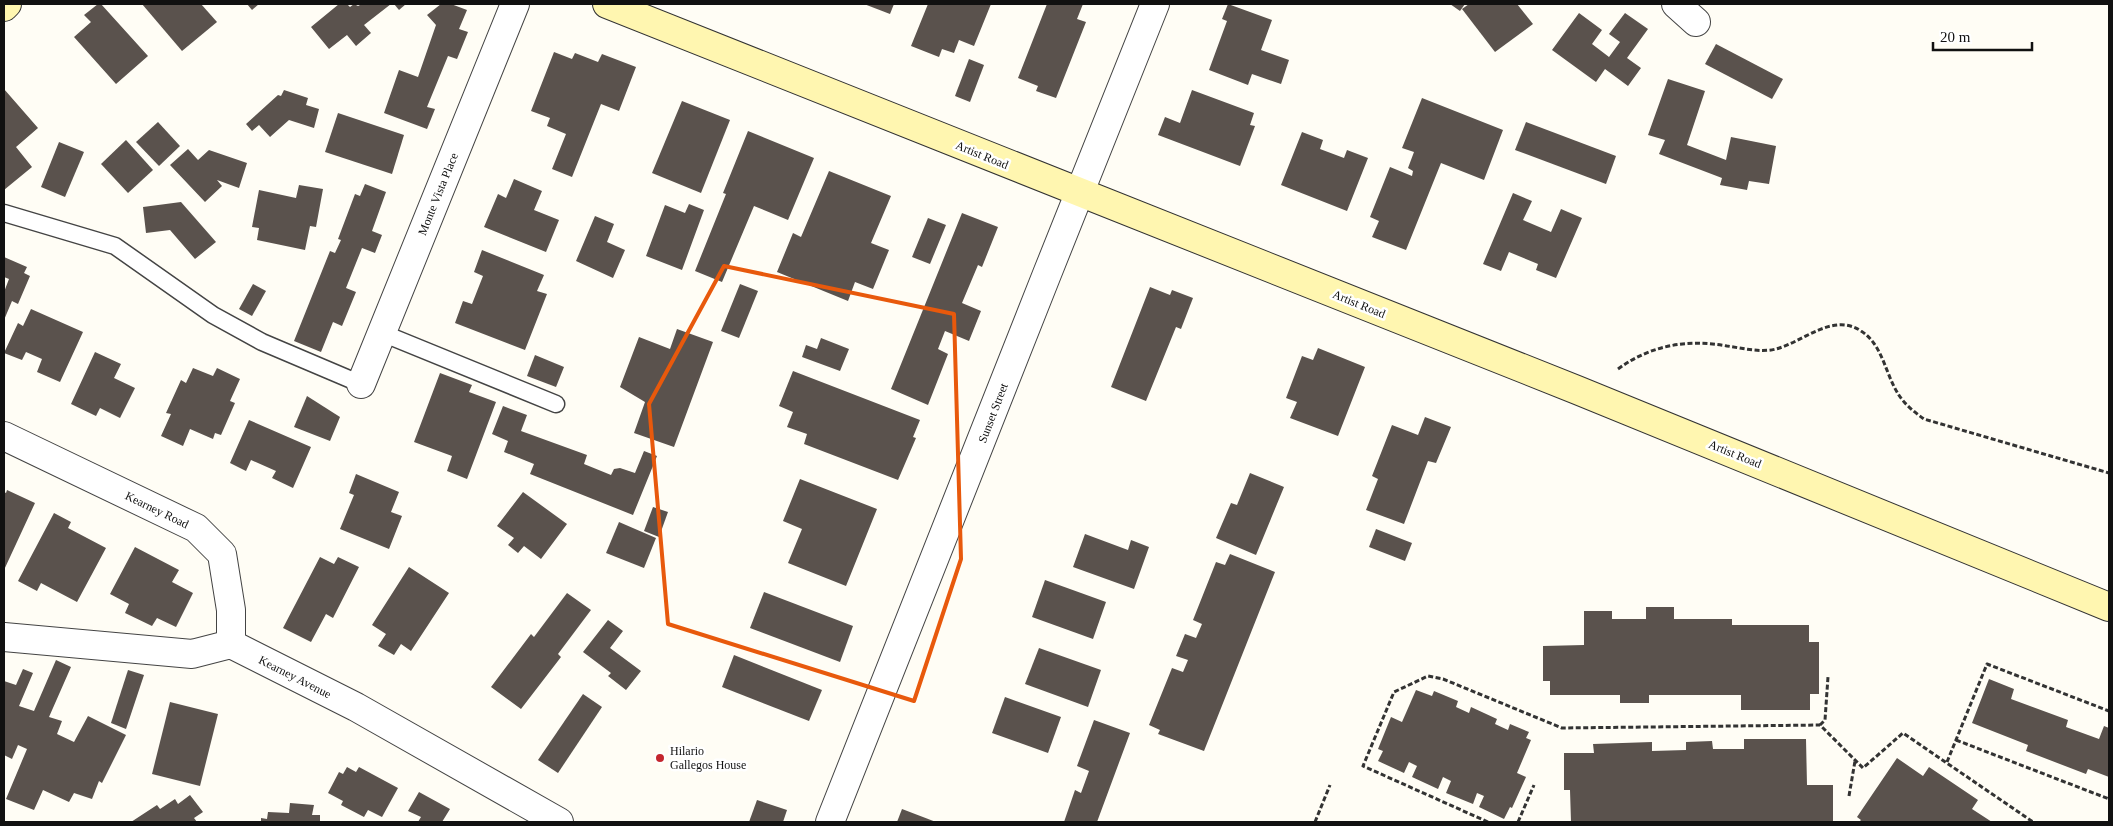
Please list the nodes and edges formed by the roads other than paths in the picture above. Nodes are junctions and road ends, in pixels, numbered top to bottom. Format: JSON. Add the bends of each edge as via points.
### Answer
{"nodes":[{"id":1,"x":7,"y":4,"type":"edge"},
{"id":2,"x":515,"y":4,"type":"edge"},
{"id":3,"x":607,"y":4,"type":"edge"},
{"id":4,"x":1155,"y":4,"type":"edge"},
{"id":5,"x":1676,"y":4,"type":"edge"},
{"id":6,"x":4,"y":6,"type":"edge"},
{"id":7,"x":1696,"y":22,"type":"dead end"},
{"id":8,"x":1078,"y":192,"type":"junction"},
{"id":9,"x":4,"y":213,"type":"edge"},
{"id":10,"x":382,"y":333,"type":"junction"},
{"id":11,"x":361,"y":384,"type":"joint"},
{"id":12,"x":556,"y":404,"type":"dead end"},
{"id":13,"x":4,"y":436,"type":"edge"},
{"id":14,"x":2109,"y":607,"type":"edge"},
{"id":15,"x":4,"y":637,"type":"edge"},
{"id":16,"x":231,"y":644,"type":"junction"},
{"id":17,"x":558,"y":822,"type":"edge"},
{"id":18,"x":830,"y":822,"type":"edge"}],
"edges":[{"from":1,"to":6,"type":"main road"},
{"from":2,"to":10,"type":"street","name":"Monte Vista Place"},
{"from":3,"to":8,"type":"main road","name":"Artist Road"},
{"from":4,"to":8,"type":"street","name":"Sunset Street"},
{"from":5,"to":7,"type":"street"},
{"from":8,"to":14,"type":"main road","name":"Artist Road","via":[[1577,390]]},
{"from":8,"to":18,"type":"street","name":"Sunset Street"},
{"from":9,"to":11,"type":"lane","via":[[115,246],[213,315],[262,342]]},
{"from":10,"to":11,"type":"street","name":"Monte Vista Place"},
{"from":10,"to":12,"type":"lane"},
{"from":13,"to":16,"type":"street","name":"Kearney Road","via":[[196,528],[222,554],[231,610]]},
{"from":15,"to":16,"type":"street","via":[[192,654]]},
{"from":16,"to":17,"type":"street","name":"Kearney Avenue","via":[[356,707]]}]}
